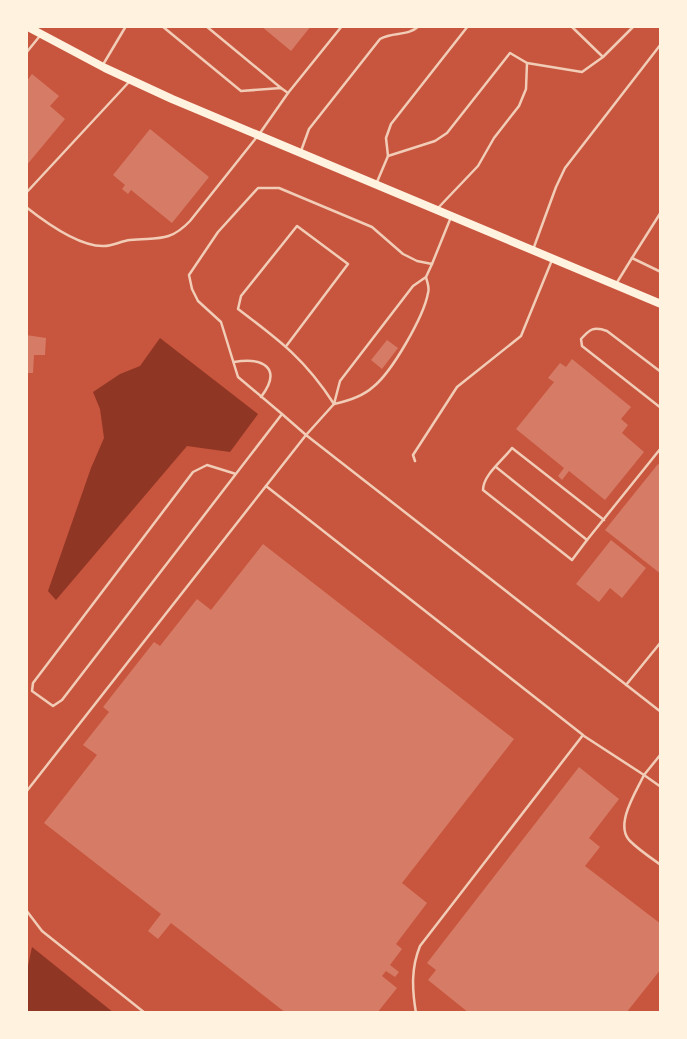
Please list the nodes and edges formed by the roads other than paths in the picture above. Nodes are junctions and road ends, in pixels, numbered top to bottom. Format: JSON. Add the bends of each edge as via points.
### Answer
{"nodes":[{"id":1,"x":26,"y":26,"type":"edge"},
{"id":2,"x":126,"y":26,"type":"edge"},
{"id":3,"x":162,"y":26,"type":"edge"},
{"id":4,"x":206,"y":26,"type":"edge"},
{"id":5,"x":342,"y":26,"type":"edge"},
{"id":6,"x":419,"y":26,"type":"edge"},
{"id":7,"x":468,"y":26,"type":"edge"},
{"id":8,"x":571,"y":26,"type":"edge"},
{"id":9,"x":634,"y":26,"type":"edge"},
{"id":10,"x":41,"y":34,"type":"junction"},
{"id":11,"x":661,"y":44,"type":"edge"},
{"id":12,"x":26,"y":53,"type":"edge"},
{"id":13,"x":603,"y":57,"type":"junction"},
{"id":14,"x":527,"y":63,"type":"junction"},
{"id":15,"x":102,"y":66,"type":"junction"},
{"id":16,"x":131,"y":80,"type":"junction"},
{"id":17,"x":281,"y":88,"type":"junction"},
{"id":18,"x":288,"y":93,"type":"junction"},
{"id":19,"x":258,"y":135,"type":"junction"},
{"id":20,"x":300,"y":153,"type":"junction"},
{"id":21,"x":388,"y":156,"type":"junction"},
{"id":22,"x":376,"y":185,"type":"junction"},
{"id":23,"x":26,"y":193,"type":"edge"},
{"id":24,"x":26,"y":207,"type":"edge"},
{"id":25,"x":436,"y":210,"type":"junction"},
{"id":26,"x":661,"y":212,"type":"edge"},
{"id":27,"x":451,"y":217,"type":"junction"},
{"id":28,"x":533,"y":251,"type":"junction"},
{"id":29,"x":632,"y":258,"type":"junction"},
{"id":30,"x":552,"y":259,"type":"junction"},
{"id":31,"x":432,"y":264,"type":"junction"},
{"id":32,"x":661,"y":272,"type":"edge"},
{"id":33,"x":426,"y":277,"type":"junction"},
{"id":34,"x":615,"y":285,"type":"junction"},
{"id":35,"x":661,"y":304,"type":"edge"},
{"id":36,"x":287,"y":345,"type":"junction"},
{"id":37,"x":234,"y":362,"type":"junction"},
{"id":38,"x":661,"y":372,"type":"edge"},
{"id":39,"x":261,"y":397,"type":"junction"},
{"id":40,"x":334,"y":404,"type":"junction"},
{"id":41,"x":661,"y":408,"type":"edge"},
{"id":42,"x":282,"y":414,"type":"junction"},
{"id":43,"x":306,"y":435,"type":"junction"},
{"id":44,"x":661,"y":448,"type":"edge"},
{"id":45,"x":415,"y":461,"type":"dead end"},
{"id":46,"x":496,"y":467,"type":"junction"},
{"id":47,"x":236,"y":474,"type":"junction"},
{"id":48,"x":266,"y":486,"type":"junction"},
{"id":49,"x":604,"y":520,"type":"junction"},
{"id":50,"x":587,"y":540,"type":"junction"},
{"id":51,"x":661,"y":642,"type":"edge"},
{"id":52,"x":626,"y":685,"type":"junction"},
{"id":53,"x":661,"y":712,"type":"edge"},
{"id":54,"x":583,"y":735,"type":"junction"},
{"id":55,"x":661,"y":754,"type":"edge"},
{"id":56,"x":644,"y":775,"type":"junction"},
{"id":57,"x":661,"y":787,"type":"edge"},
{"id":58,"x":26,"y":792,"type":"edge"},
{"id":59,"x":661,"y":865,"type":"edge"},
{"id":60,"x":26,"y":910,"type":"edge"},
{"id":61,"x":145,"y":1013,"type":"edge"},
{"id":62,"x":416,"y":1013,"type":"edge"}],
"edges":[{"from":1,"to":10,"type":"main road"},
{"from":2,"to":15,"type":"lane"},
{"from":3,"to":17,"type":"lane","via":[[241,91]]},
{"from":4,"to":17,"type":"lane"},
{"from":5,"to":18,"type":"lane"},
{"from":6,"to":20,"type":"lane","via":[[410,33],[395,32],[380,39],[309,129]]},
{"from":7,"to":21,"type":"lane","via":[[391,124],[386,138]]},
{"from":8,"to":13,"type":"lane"},
{"from":9,"to":13,"type":"lane"},
{"from":10,"to":12,"type":"lane"},
{"from":10,"to":15,"type":"main road"},
{"from":11,"to":28,"type":"lane","via":[[565,168]]},
{"from":13,"to":14,"type":"lane","via":[[582,72]]},
{"from":14,"to":21,"type":"lane","via":[[510,53],[447,133]]},
{"from":14,"to":25,"type":"lane","via":[[526,89],[519,106],[478,166]]},
{"from":15,"to":16,"type":"main road"},
{"from":16,"to":19,"type":"main road"},
{"from":16,"to":23,"type":"lane"},
{"from":17,"to":18,"type":"lane"},
{"from":18,"to":19,"type":"lane"},
{"from":19,"to":20,"type":"main road"},
{"from":19,"to":24,"type":"lane","via":[[190,221],[164,238],[101,246],[64,233]]},
{"from":20,"to":22,"type":"main road"},
{"from":21,"to":22,"type":"lane"},
{"from":22,"to":25,"type":"main road"},
{"from":25,"to":27,"type":"main road"},
{"from":26,"to":29,"type":"lane"},
{"from":27,"to":28,"type":"main road"},
{"from":27,"to":31,"type":"lane"},
{"from":28,"to":30,"type":"main road"},
{"from":29,"to":32,"type":"lane"},
{"from":29,"to":34,"type":"lane"},
{"from":30,"to":34,"type":"main road"},
{"from":30,"to":45,"type":"lane","via":[[522,336],[457,387],[413,455]]},
{"from":31,"to":33,"type":"lane"},
{"from":31,"to":37,"type":"lane","via":[[403,254],[372,227],[279,188],[258,188],[218,232],[189,275],[198,301],[221,322]]},
{"from":33,"to":40,"type":"lane","via":[[413,286],[340,381]]},
{"from":33,"to":40,"type":"lane","via":[[429,290],[398,356],[375,386],[351,401]]},
{"from":34,"to":35,"type":"main road"},
{"from":36,"to":36,"type":"lane","via":[[238,309],[241,296],[297,226],[348,264]]},
{"from":36,"to":40,"type":"lane"},
{"from":37,"to":39,"type":"lane","via":[[238,377]]},
{"from":37,"to":39,"type":"lane","via":[[255,360],[267,367],[271,383]]},
{"from":38,"to":41,"type":"lane","via":[[598,327],[581,340],[582,346]]},
{"from":39,"to":42,"type":"lane"},
{"from":40,"to":43,"type":"lane"},
{"from":42,"to":43,"type":"lane"},
{"from":42,"to":47,"type":"lane"},
{"from":43,"to":48,"type":"lane"},
{"from":43,"to":52,"type":"lane"},
{"from":44,"to":49,"type":"lane"},
{"from":46,"to":49,"type":"lane","via":[[512,448]]},
{"from":46,"to":50,"type":"lane"},
{"from":46,"to":50,"type":"lane","via":[[483,490],[572,560]]},
{"from":47,"to":47,"type":"lane","via":[[62,700],[53,706],[32,691],[33,683],[193,472],[207,465]]},
{"from":48,"to":54,"type":"lane"},
{"from":48,"to":58,"type":"lane"},
{"from":49,"to":50,"type":"lane"},
{"from":51,"to":52,"type":"lane"},
{"from":52,"to":53,"type":"lane"},
{"from":54,"to":56,"type":"lane"},
{"from":54,"to":62,"type":"lane","via":[[420,946],[414,961]]},
{"from":55,"to":56,"type":"lane"},
{"from":56,"to":57,"type":"lane"},
{"from":56,"to":59,"type":"lane","via":[[623,830],[628,840]]},
{"from":60,"to":61,"type":"lane","via":[[42,931]]}]}
